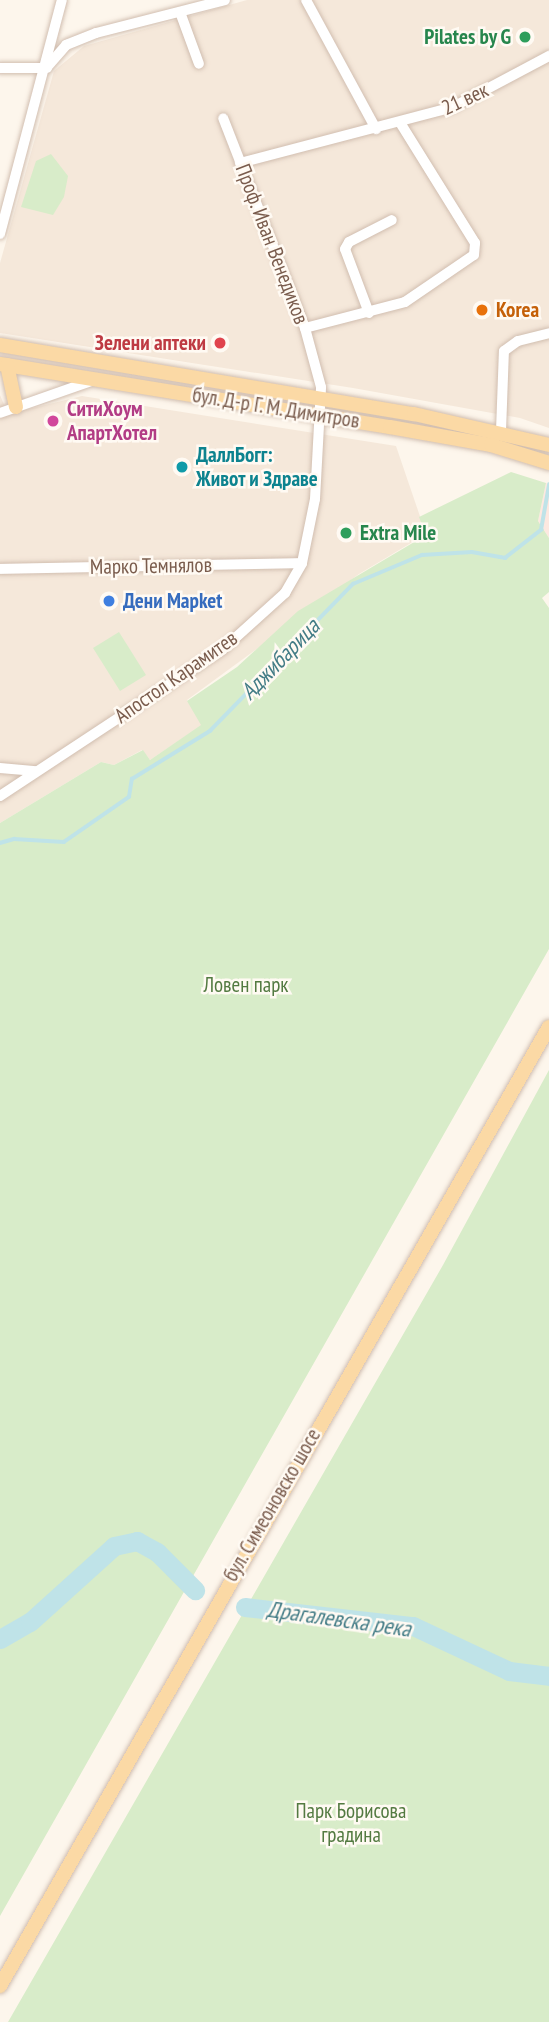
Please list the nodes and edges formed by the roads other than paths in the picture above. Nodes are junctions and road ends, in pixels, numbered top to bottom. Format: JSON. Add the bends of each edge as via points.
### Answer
{"nodes":[{"id":1,"x":62,"y":0,"type":"edge"},
{"id":2,"x":225,"y":0,"type":"edge"},
{"id":3,"x":306,"y":0,"type":"edge"},
{"id":4,"x":180,"y":12,"type":"junction"},
{"id":5,"x":549,"y":56,"type":"edge"},
{"id":6,"x":199,"y":64,"type":"dead end"},
{"id":7,"x":0,"y":68,"type":"edge"},
{"id":8,"x":47,"y":68,"type":"junction"},
{"id":9,"x":223,"y":118,"type":"dead end"},
{"id":10,"x":401,"y":124,"type":"junction"},
{"id":11,"x":376,"y":129,"type":"junction"},
{"id":12,"x":240,"y":163,"type":"junction"},
{"id":13,"x":392,"y":220,"type":"dead end"},
{"id":14,"x":0,"y":234,"type":"edge"},
{"id":15,"x":369,"y":313,"type":"junction"},
{"id":16,"x":305,"y":328,"type":"junction"},
{"id":17,"x":549,"y":333,"type":"edge"},
{"id":18,"x":0,"y":345,"type":"edge"},
{"id":19,"x":3,"y":364,"type":"edge"},
{"id":20,"x":97,"y":379,"type":"junction"},
{"id":21,"x":322,"y":399,"type":"junction"},
{"id":22,"x":16,"y":407,"type":"junction"},
{"id":23,"x":0,"y":413,"type":"edge"},
{"id":24,"x":321,"y":415,"type":"junction"},
{"id":25,"x":501,"y":431,"type":"junction"},
{"id":26,"x":549,"y":445,"type":"edge"},
{"id":27,"x":549,"y":463,"type":"edge"},
{"id":28,"x":302,"y":562,"type":"junction"},
{"id":29,"x":0,"y":569,"type":"edge"},
{"id":30,"x":0,"y":768,"type":"edge"},
{"id":31,"x":36,"y":771,"type":"junction"},
{"id":32,"x":0,"y":796,"type":"edge"},
{"id":33,"x":549,"y":1027,"type":"edge"},
{"id":34,"x":0,"y":1986,"type":"edge"}],
"edges":[{"from":1,"to":8,"type":"street"},
{"from":2,"to":4,"type":"street"},
{"from":3,"to":11,"type":"street"},
{"from":4,"to":6,"type":"street"},
{"from":4,"to":8,"type":"street","via":[[66,45]]},
{"from":5,"to":10,"type":"street","name":"21 век","via":[[463,102]]},
{"from":7,"to":8,"type":"street"},
{"from":8,"to":14,"type":"street"},
{"from":9,"to":12,"type":"street","name":"Проф. Иван Венедиков"},
{"from":10,"to":11,"type":"street","name":"21 век"},
{"from":10,"to":15,"type":"street","via":[[477,249],[405,302]]},
{"from":11,"to":12,"type":"street","name":"21 век"},
{"from":12,"to":16,"type":"street","name":"Проф. Иван Венедиков"},
{"from":13,"to":15,"type":"street","via":[[349,242],[345,249]]},
{"from":15,"to":16,"type":"street"},
{"from":16,"to":21,"type":"street","name":"Проф. Иван Венедиков"},
{"from":17,"to":25,"type":"street","via":[[518,341],[504,351]]},
{"from":18,"to":21,"type":"main road","name":"бул. Д-р Г. М. Димитров"},
{"from":19,"to":20,"type":"main road","name":"бул. Д-р Г. М. Димитров"},
{"from":19,"to":22,"type":"main road"},
{"from":20,"to":22,"type":"street"},
{"from":20,"to":24,"type":"main road","name":"бул. Д-р Г. М. Димитров"},
{"from":21,"to":24,"type":"street","name":"Апостол Карамитев"},
{"from":21,"to":25,"type":"main road","name":"бул. Д-р Г. М. Димитров"},
{"from":22,"to":23,"type":"street"},
{"from":24,"to":27,"type":"main road","name":"бул. Д-р Г. М. Димитров","via":[[491,446]]},
{"from":24,"to":28,"type":"street","name":"Апостол Карамитев","via":[[315,499]]},
{"from":25,"to":26,"type":"main road","name":"бул. Д-р Г. М. Димитров"},
{"from":28,"to":29,"type":"street","name":"Марко Темнялов"},
{"from":28,"to":31,"type":"street","name":"Апостол Карамитев","via":[[285,593],[223,649]]},
{"from":30,"to":31,"type":"street"},
{"from":31,"to":32,"type":"street","name":"Апостол Карамитев"},
{"from":33,"to":34,"type":"main road","name":"бул. Симеоновско шосе"}]}
